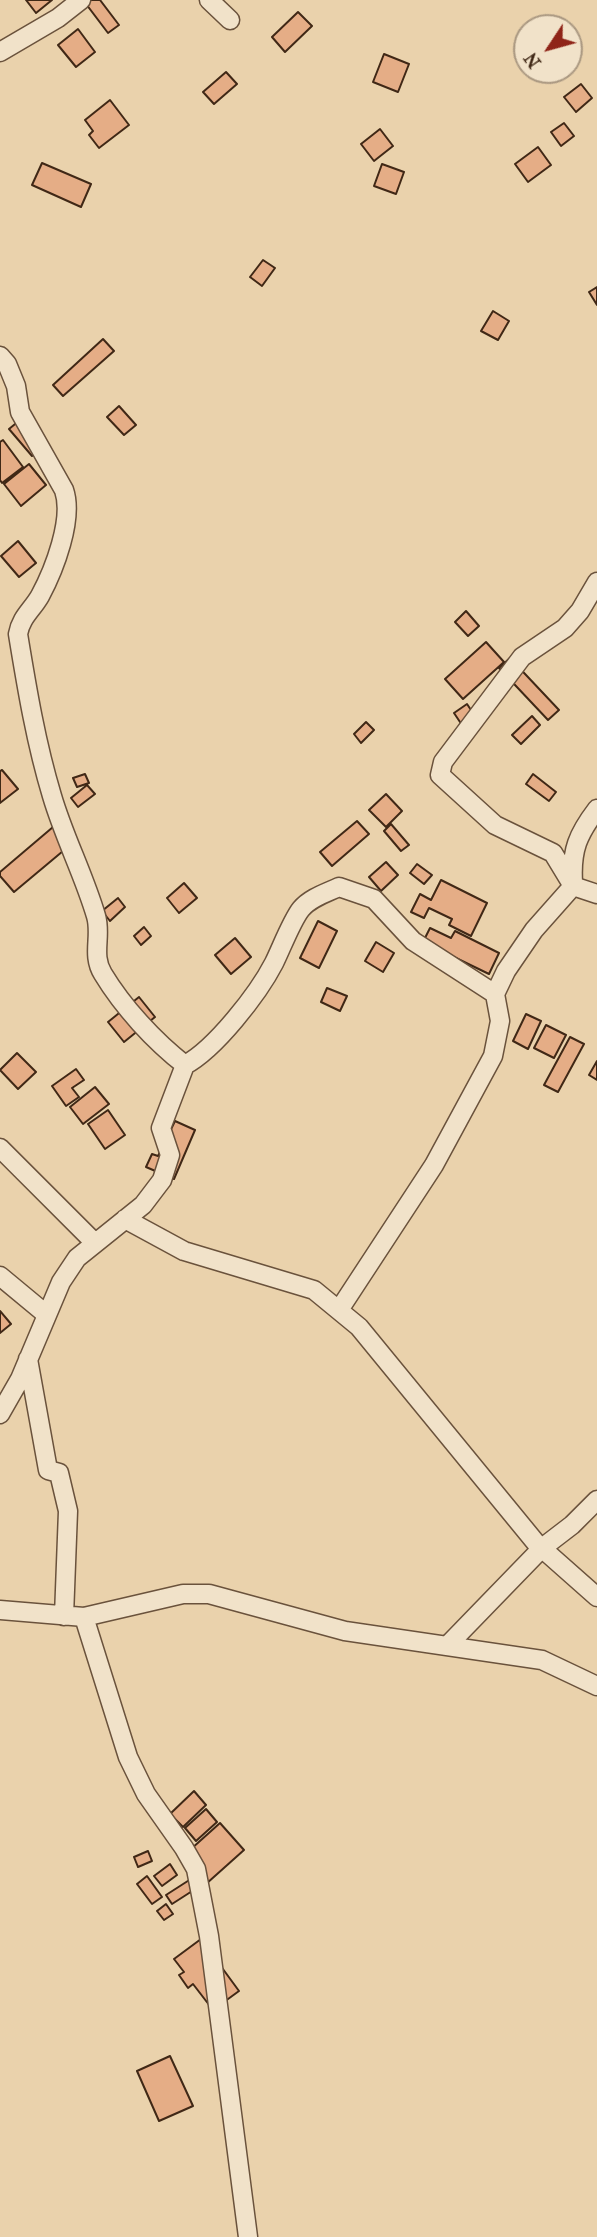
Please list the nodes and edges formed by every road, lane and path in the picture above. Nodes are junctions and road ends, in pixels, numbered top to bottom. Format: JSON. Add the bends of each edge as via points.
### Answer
{"nodes":[{"id":1,"x":81,"y":0,"type":"edge"},
{"id":2,"x":209,"y":0,"type":"edge"},
{"id":3,"x":230,"y":20,"type":"dead end"},
{"id":4,"x":0,"y":52,"type":"edge"},
{"id":5,"x":0,"y":356,"type":"edge"},
{"id":6,"x":596,"y":588,"type":"edge"},
{"id":7,"x":597,"y":809,"type":"edge"},
{"id":8,"x":573,"y":886,"type":"junction"},
{"id":9,"x":597,"y":894,"type":"edge"},
{"id":10,"x":495,"y":994,"type":"junction"},
{"id":11,"x":185,"y":1065,"type":"junction"},
{"id":12,"x":0,"y":1148,"type":"edge"},
{"id":13,"x":125,"y":1219,"type":"junction"},
{"id":14,"x":95,"y":1242,"type":"junction"},
{"id":15,"x":0,"y":1276,"type":"edge"},
{"id":16,"x":339,"y":1310,"type":"junction"},
{"id":17,"x":47,"y":1315,"type":"junction"},
{"id":18,"x":28,"y":1359,"type":"junction"},
{"id":19,"x":0,"y":1414,"type":"edge"},
{"id":20,"x":597,"y":1500,"type":"edge"},
{"id":21,"x":542,"y":1548,"type":"junction"},
{"id":22,"x":597,"y":1597,"type":"edge"},
{"id":23,"x":0,"y":1610,"type":"edge"},
{"id":24,"x":64,"y":1616,"type":"junction"},
{"id":25,"x":84,"y":1617,"type":"junction"},
{"id":26,"x":447,"y":1646,"type":"junction"},
{"id":27,"x":597,"y":1686,"type":"edge"},
{"id":28,"x":248,"y":2237,"type":"edge"}],
"edges":[{"from":1,"to":4,"type":"street"},
{"from":2,"to":3,"type":"street"},
{"from":5,"to":11,"type":"street","via":[[16,386],[20,412],[68,504],[47,581],[20,621],[18,634],[36,741],[52,799],[98,921],[96,954],[101,972],[167,1051]]},
{"from":6,"to":8,"type":"street","via":[[565,628],[514,666],[443,762],[440,775],[495,825],[553,853]]},
{"from":7,"to":8,"type":"street","via":[[581,830],[572,860]]},
{"from":8,"to":9,"type":"street"},
{"from":8,"to":10,"type":"street","via":[[534,930]]},
{"from":10,"to":11,"type":"street","via":[[413,941],[374,900],[339,887],[301,909],[244,1008]]},
{"from":10,"to":16,"type":"street","via":[[500,1021],[493,1056],[434,1165]]},
{"from":11,"to":13,"type":"street","via":[[161,1128],[170,1156],[162,1180]]},
{"from":12,"to":14,"type":"street"},
{"from":13,"to":14,"type":"street"},
{"from":13,"to":16,"type":"street","via":[[184,1251],[314,1290]]},
{"from":14,"to":17,"type":"street","via":[[61,1282]]},
{"from":15,"to":17,"type":"street"},
{"from":16,"to":21,"type":"street","via":[[359,1327]]},
{"from":17,"to":18,"type":"street"},
{"from":18,"to":19,"type":"street"},
{"from":18,"to":24,"type":"street","via":[[48,1471],[59,1473],[68,1511]]},
{"from":20,"to":21,"type":"street"},
{"from":21,"to":22,"type":"street"},
{"from":21,"to":26,"type":"street"},
{"from":23,"to":24,"type":"street"},
{"from":24,"to":25,"type":"street"},
{"from":25,"to":26,"type":"street","via":[[183,1594],[209,1594],[345,1631]]},
{"from":25,"to":28,"type":"street","via":[[128,1757],[145,1794],[196,1868]]},
{"from":26,"to":27,"type":"street","via":[[542,1660]]}]}
